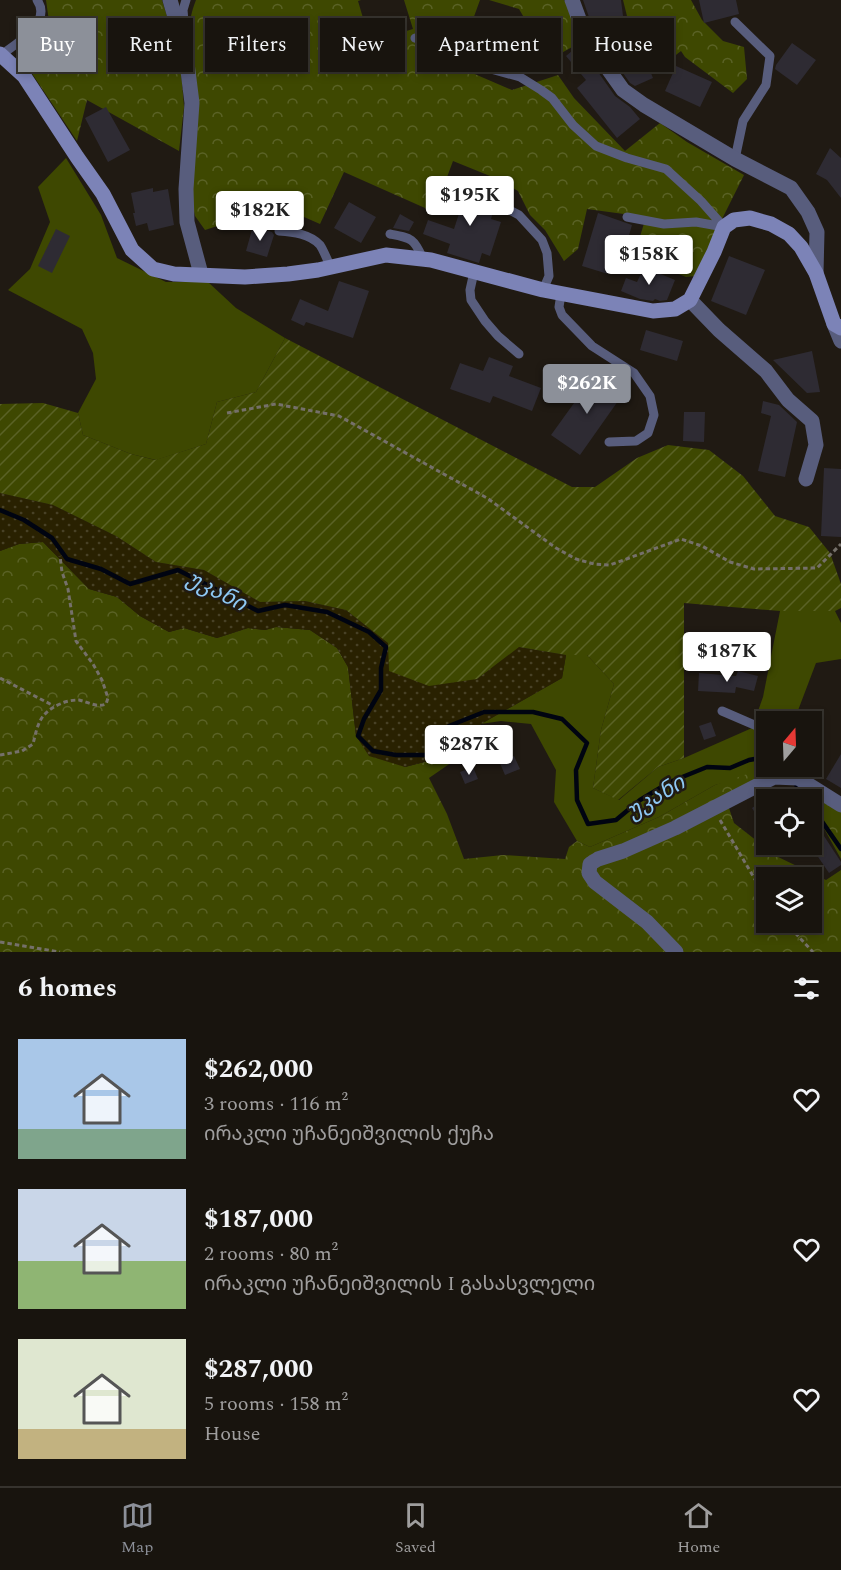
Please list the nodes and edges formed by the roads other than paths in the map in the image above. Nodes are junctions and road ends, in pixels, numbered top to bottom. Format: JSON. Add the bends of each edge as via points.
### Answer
{"nodes":[{"id":1,"x":37,"y":0,"type":"edge"},
{"id":2,"x":171,"y":0,"type":"edge"},
{"id":3,"x":186,"y":0,"type":"edge"},
{"id":4,"x":572,"y":0,"type":"edge"},
{"id":5,"x":176,"y":18,"type":"edge"},
{"id":6,"x":184,"y":18,"type":"edge"},
{"id":7,"x":735,"y":22,"type":"dead end"},
{"id":8,"x":415,"y":38,"type":"dead end"},
{"id":9,"x":1,"y":54,"type":"edge"},
{"id":10,"x":188,"y":72,"type":"edge"},
{"id":11,"x":735,"y":159,"type":"junction"},
{"id":12,"x":498,"y":204,"type":"dead end"},
{"id":13,"x":627,"y":217,"type":"dead end"},
{"id":14,"x":724,"y":227,"type":"junction"},
{"id":15,"x":279,"y":231,"type":"dead end"},
{"id":16,"x":390,"y":234,"type":"dead end"},
{"id":17,"x":423,"y":259,"type":"junction"},
{"id":18,"x":330,"y":267,"type":"junction"},
{"id":19,"x":474,"y":272,"type":"junction"},
{"id":20,"x":816,"y":273,"type":"junction"},
{"id":21,"x":201,"y":274,"type":"junction"},
{"id":22,"x":543,"y":290,"type":"junction"},
{"id":23,"x":561,"y":294,"type":"junction"},
{"id":24,"x":690,"y":300,"type":"junction"},
{"id":25,"x":838,"y":326,"type":"edge"},
{"id":26,"x":841,"y":341,"type":"edge"},
{"id":27,"x":519,"y":354,"type":"dead end"},
{"id":28,"x":609,"y":442,"type":"dead end"},
{"id":29,"x":806,"y":479,"type":"dead end"},
{"id":30,"x":722,"y":711,"type":"dead end"},
{"id":31,"x":756,"y":726,"type":"edge"},
{"id":32,"x":774,"y":777,"type":"edge"},
{"id":33,"x":799,"y":777,"type":"edge"},
{"id":34,"x":841,"y":805,"type":"edge"},
{"id":35,"x":676,"y":952,"type":"edge"}],
"edges":[{"from":1,"to":9,"type":"lane","via":[[40,20],[31,32]]},
{"from":2,"to":5,"type":"street"},
{"from":3,"to":6,"type":"lane"},
{"from":4,"to":11,"type":"street","via":[[586,38],[623,90]]},
{"from":7,"to":11,"type":"lane","via":[[770,56],[766,85],[743,121]]},
{"from":8,"to":14,"type":"lane","via":[[452,48],[473,64],[520,77],[552,98],[596,146],[666,169]]},
{"from":9,"to":21,"type":"street","via":[[24,76],[104,194],[132,250],[153,269]]},
{"from":10,"to":21,"type":"street","via":[[192,103],[187,222]]},
{"from":11,"to":20,"type":"street","via":[[791,188],[817,232]]},
{"from":12,"to":22,"type":"lane","via":[[519,215],[542,240],[549,276]]},
{"from":13,"to":14,"type":"lane","via":[[664,224],[696,222]]},
{"from":14,"to":20,"type":"street","via":[[734,220],[750,218],[771,224],[789,234],[801,247]]},
{"from":14,"to":24,"type":"street"},
{"from":15,"to":18,"type":"lane","via":[[309,237],[319,245]]},
{"from":16,"to":17,"type":"lane","via":[[416,243]]},
{"from":17,"to":18,"type":"street","via":[[386,255]]},
{"from":17,"to":19,"type":"street"},
{"from":18,"to":21,"type":"street","via":[[245,277]]},
{"from":19,"to":22,"type":"street"},
{"from":19,"to":27,"type":"lane","via":[[471,300],[498,336]]},
{"from":20,"to":25,"type":"street"},
{"from":22,"to":23,"type":"street"},
{"from":23,"to":24,"type":"street","via":[[653,311],[675,309]]},
{"from":23,"to":28,"type":"lane","via":[[562,315],[592,346],[634,373],[650,396],[654,415],[648,433],[636,441]]},
{"from":24,"to":29,"type":"street","via":[[766,371],[788,400],[812,421],[816,445]]},
{"from":25,"to":26,"type":"street"},
{"from":30,"to":31,"type":"lane"},
{"from":32,"to":35,"type":"street","via":[[665,832],[590,864],[589,873],[595,882],[647,922]]},
{"from":33,"to":34,"type":"street"}]}
